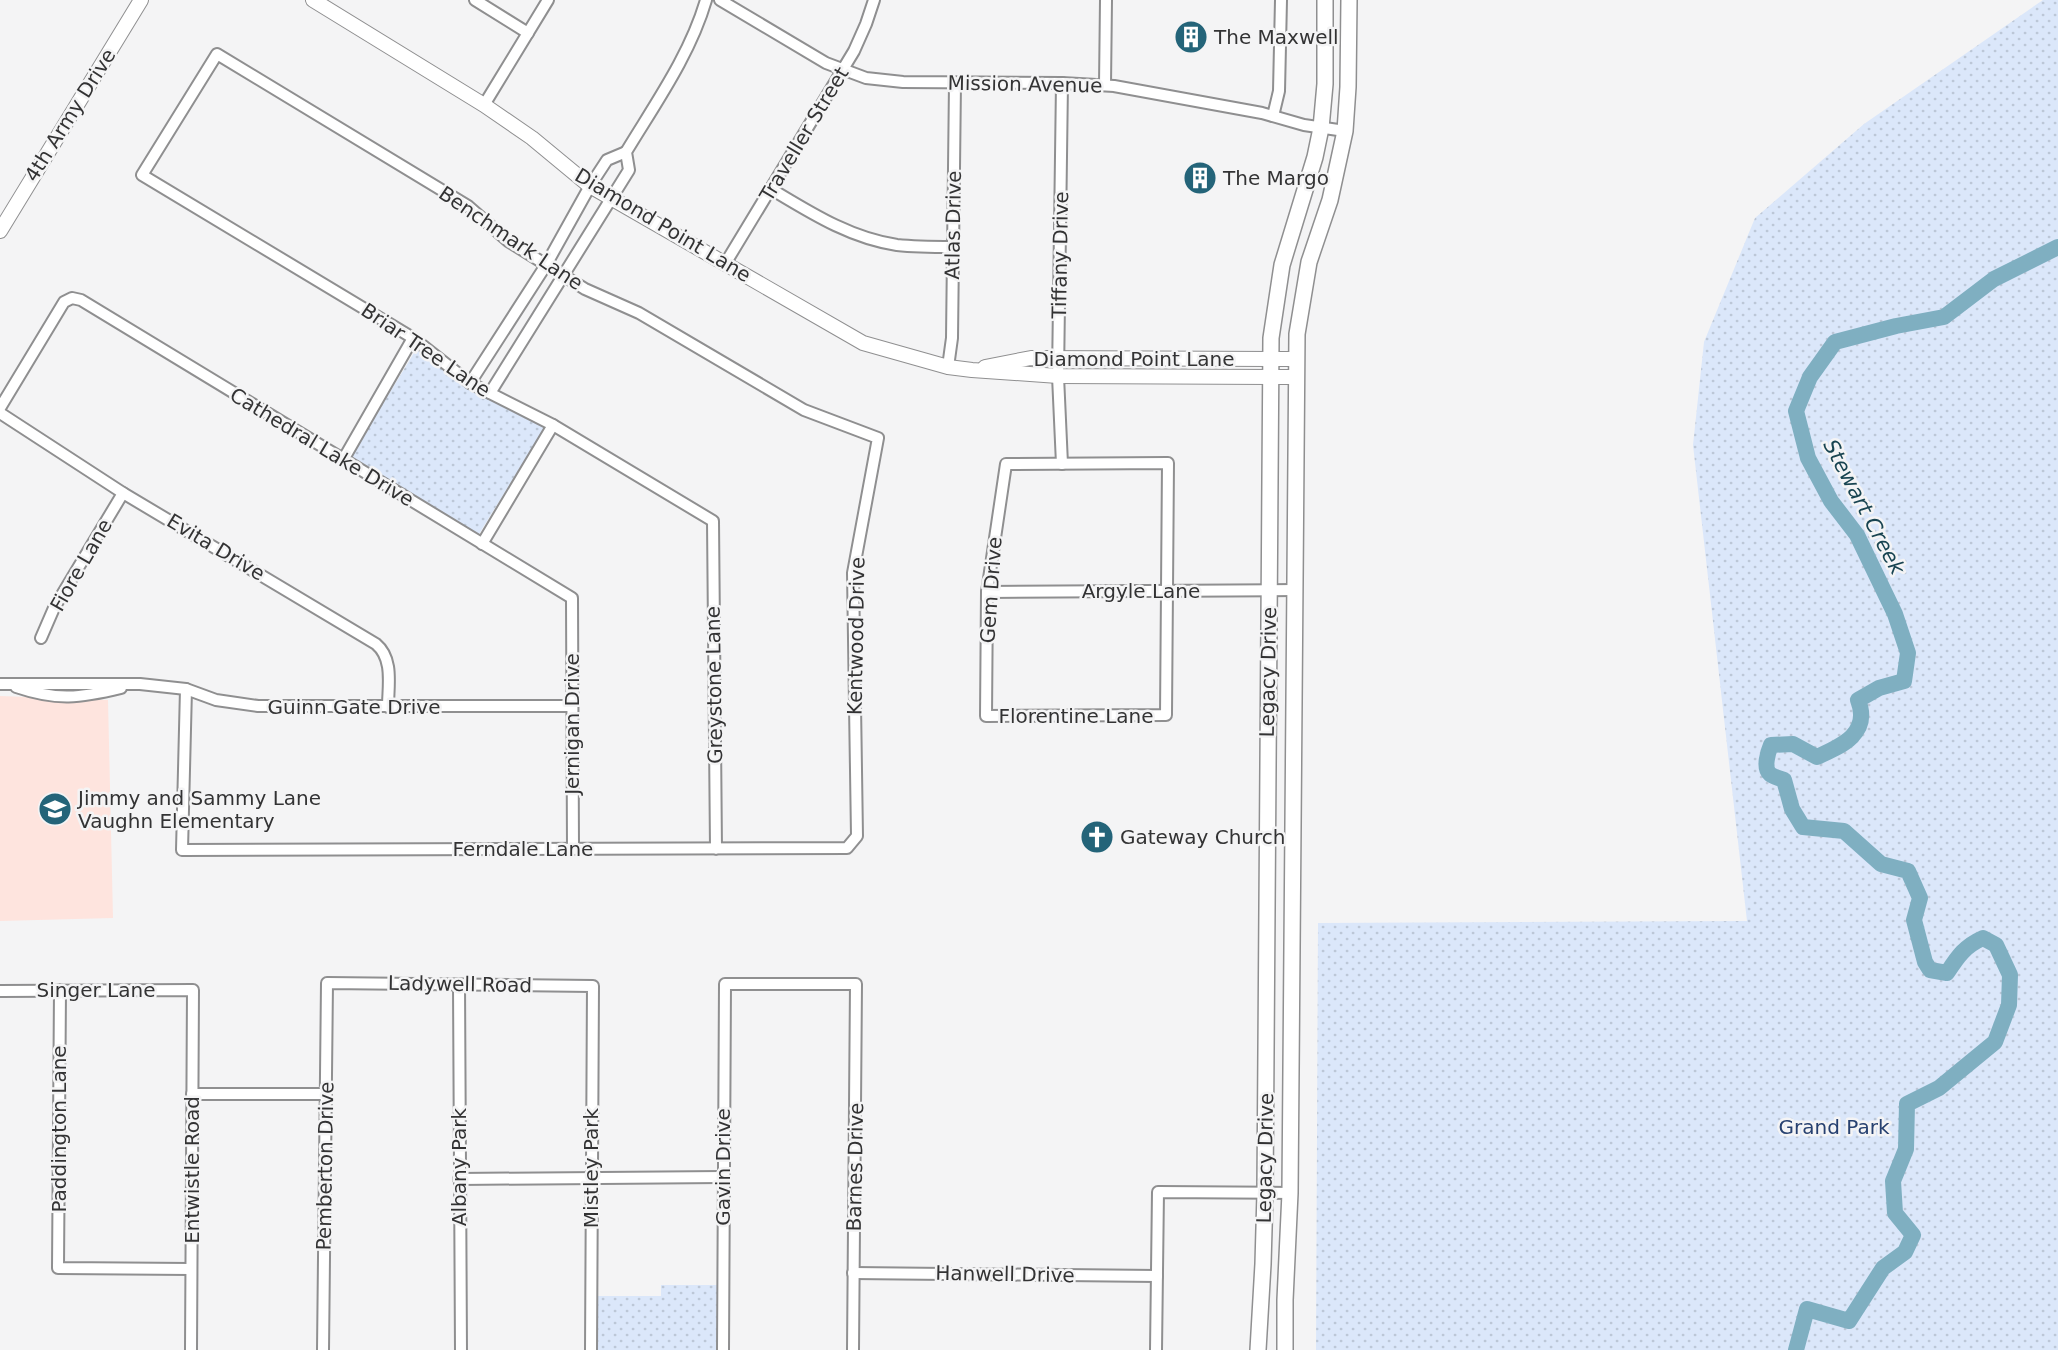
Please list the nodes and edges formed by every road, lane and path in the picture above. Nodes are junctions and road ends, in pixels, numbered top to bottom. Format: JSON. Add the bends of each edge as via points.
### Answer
{"nodes":[{"id":1,"x":141,"y":0,"type":"edge"},
{"id":2,"x":313,"y":0,"type":"edge"},
{"id":3,"x":475,"y":0,"type":"edge"},
{"id":4,"x":548,"y":0,"type":"edge"},
{"id":5,"x":706,"y":0,"type":"edge"},
{"id":6,"x":720,"y":0,"type":"edge"},
{"id":7,"x":874,"y":0,"type":"edge"},
{"id":8,"x":1106,"y":0,"type":"edge"},
{"id":9,"x":1281,"y":0,"type":"edge"},
{"id":10,"x":1325,"y":0,"type":"edge"},
{"id":11,"x":1349,"y":0,"type":"edge"},
{"id":12,"x":528,"y":33,"type":"junction"},
{"id":13,"x":217,"y":54,"type":"joint"},
{"id":14,"x":843,"y":70,"type":"junction"},
{"id":15,"x":955,"y":83,"type":"junction"},
{"id":16,"x":1062,"y":83,"type":"junction"},
{"id":17,"x":1105,"y":85,"type":"junction"},
{"id":18,"x":484,"y":105,"type":"junction"},
{"id":19,"x":1273,"y":116,"type":"junction"},
{"id":20,"x":1321,"y":128,"type":"junction"},
{"id":21,"x":1345,"y":131,"type":"junction"},
{"id":22,"x":626,"y":153,"type":"junction"},
{"id":23,"x":590,"y":186,"type":"junction"},
{"id":24,"x":771,"y":189,"type":"junction"},
{"id":25,"x":610,"y":198,"type":"junction"},
{"id":26,"x":0,"y":231,"type":"edge"},
{"id":27,"x":953,"y":247,"type":"junction"},
{"id":28,"x":725,"y":264,"type":"junction"},
{"id":29,"x":546,"y":265,"type":"junction"},
{"id":30,"x":562,"y":274,"type":"junction"},
{"id":31,"x":412,"y":338,"type":"junction"},
{"id":32,"x":1058,"y":358,"type":"junction"},
{"id":33,"x":1271,"y":359,"type":"junction"},
{"id":34,"x":1297,"y":359,"type":"junction"},
{"id":35,"x":948,"y":367,"type":"junction"},
{"id":36,"x":972,"y":370,"type":"junction"},
{"id":37,"x":1058,"y":376,"type":"junction"},
{"id":38,"x":1271,"y":377,"type":"junction"},
{"id":39,"x":1296,"y":377,"type":"junction"},
{"id":40,"x":470,"y":384,"type":"junction"},
{"id":41,"x":490,"y":393,"type":"junction"},
{"id":42,"x":0,"y":408,"type":"edge"},
{"id":43,"x":0,"y":413,"type":"edge"},
{"id":44,"x":553,"y":425,"type":"junction"},
{"id":45,"x":878,"y":438,"type":"joint"},
{"id":46,"x":343,"y":460,"type":"junction"},
{"id":47,"x":1062,"y":464,"type":"junction"},
{"id":48,"x":123,"y":492,"type":"junction"},
{"id":49,"x":713,"y":521,"type":"joint"},
{"id":50,"x":482,"y":544,"type":"junction"},
{"id":51,"x":1269,"y":590,"type":"junction"},
{"id":52,"x":1294,"y":590,"type":"junction"},
{"id":53,"x":1167,"y":591,"type":"junction"},
{"id":54,"x":987,"y":592,"type":"junction"},
{"id":55,"x":572,"y":598,"type":"joint"},
{"id":56,"x":41,"y":638,"type":"dead end"},
{"id":57,"x":4,"y":684,"type":"edge"},
{"id":58,"x":186,"y":689,"type":"junction"},
{"id":59,"x":572,"y":706,"type":"junction"},
{"id":60,"x":388,"y":707,"type":"junction"},
{"id":61,"x":986,"y":716,"type":"joint"},
{"id":62,"x":857,"y":836,"type":"joint"},
{"id":63,"x":573,"y":849,"type":"junction"},
{"id":64,"x":716,"y":849,"type":"junction"},
{"id":65,"x":1266,"y":915,"type":"junction"},
{"id":66,"x":1291,"y":915,"type":"junction"},
{"id":67,"x":327,"y":983,"type":"joint"},
{"id":68,"x":459,"y":984,"type":"junction"},
{"id":69,"x":856,"y":984,"type":"joint"},
{"id":70,"x":593,"y":986,"type":"joint"},
{"id":71,"x":60,"y":990,"type":"junction"},
{"id":72,"x":193,"y":990,"type":"joint"},
{"id":73,"x":0,"y":991,"type":"edge"},
{"id":74,"x":192,"y":1094,"type":"junction"},
{"id":75,"x":326,"y":1094,"type":"junction"},
{"id":76,"x":723,"y":1177,"type":"junction"},
{"id":77,"x":591,"y":1178,"type":"junction"},
{"id":78,"x":459,"y":1179,"type":"junction"},
{"id":79,"x":1264,"y":1192,"type":"junction"},
{"id":80,"x":1290,"y":1192,"type":"junction"},
{"id":81,"x":191,"y":1269,"type":"junction"},
{"id":82,"x":854,"y":1273,"type":"junction"},
{"id":83,"x":1157,"y":1276,"type":"junction"},
{"id":84,"x":191,"y":1350,"type":"edge"},
{"id":85,"x":323,"y":1350,"type":"edge"},
{"id":86,"x":461,"y":1350,"type":"edge"},
{"id":87,"x":591,"y":1350,"type":"edge"},
{"id":88,"x":723,"y":1350,"type":"edge"},
{"id":89,"x":853,"y":1350,"type":"edge"},
{"id":90,"x":1156,"y":1350,"type":"edge"},
{"id":91,"x":1258,"y":1350,"type":"edge"},
{"id":92,"x":1285,"y":1350,"type":"edge"}],
"edges":[{"from":1,"to":26,"type":"street","name":"4th Army Drive"},
{"from":2,"to":18,"type":"street","name":"Diamond Point Lane"},
{"from":3,"to":12,"type":"street"},
{"from":4,"to":12,"type":"street"},
{"from":5,"to":22,"type":"street","via":[[684,54]]},
{"from":6,"to":14,"type":"street","name":"Mission Avenue"},
{"from":7,"to":14,"type":"street","name":"Traveller Street","via":[[861,38]]},
{"from":8,"to":17,"type":"street"},
{"from":9,"to":19,"type":"street","via":[[1279,92]]},
{"from":10,"to":20,"type":"main road","name":"Legacy Drive"},
{"from":11,"to":21,"type":"main road","name":"Legacy Drive"},
{"from":12,"to":18,"type":"street"},
{"from":13,"to":29,"type":"street","name":"Benchmark Lane","via":[[468,206],[508,241]]},
{"from":13,"to":31,"type":"street","name":"Briar Tree Lane","via":[[142,175]]},
{"from":14,"to":15,"type":"street","name":"Mission Avenue","via":[[890,82]]},
{"from":14,"to":24,"type":"street","name":"Traveller Street"},
{"from":15,"to":16,"type":"street","name":"Mission Avenue"},
{"from":15,"to":27,"type":"street","name":"Atlas Drive"},
{"from":16,"to":17,"type":"street","name":"Mission Avenue"},
{"from":16,"to":32,"type":"street","name":"Tiffany Drive"},
{"from":17,"to":19,"type":"street","name":"Mission Avenue"},
{"from":18,"to":23,"type":"street","name":"Diamond Point Lane"},
{"from":19,"to":20,"type":"street","name":"Mission Avenue"},
{"from":20,"to":21,"type":"street","name":"Mission Avenue"},
{"from":20,"to":33,"type":"main road","name":"Legacy Drive","via":[[1282,265],[1273,314]]},
{"from":21,"to":34,"type":"main road","name":"Legacy Drive","via":[[1337,174],[1304,285]]},
{"from":22,"to":23,"type":"street","via":[[607,160]]},
{"from":22,"to":25,"type":"street","via":[[629,170]]},
{"from":23,"to":25,"type":"street","name":"Diamond Point Lane"},
{"from":23,"to":29,"type":"street"},
{"from":24,"to":27,"type":"street","via":[[826,222],[866,238],[903,246]]},
{"from":24,"to":28,"type":"street","name":"Traveller Street"},
{"from":25,"to":28,"type":"street","name":"Diamond Point Lane"},
{"from":25,"to":30,"type":"street"},
{"from":27,"to":35,"type":"street","name":"Atlas Drive"},
{"from":28,"to":35,"type":"street","name":"Diamond Point Lane","via":[[863,343]]},
{"from":29,"to":30,"type":"street","name":"Benchmark Lane"},
{"from":29,"to":40,"type":"street"},
{"from":30,"to":41,"type":"street"},
{"from":30,"to":45,"type":"street","name":"Benchmark Lane","via":[[639,313],[804,410]]},
{"from":31,"to":40,"type":"street","name":"Briar Tree Lane"},
{"from":31,"to":46,"type":"street"},
{"from":32,"to":33,"type":"street","name":"Diamond Point Lane"},
{"from":32,"to":36,"type":"street","name":"Diamond Point Lane","via":[[1031,358]]},
{"from":32,"to":37,"type":"street","name":"Tiffany Drive"},
{"from":33,"to":34,"type":"street","name":"Diamond Point Lane"},
{"from":33,"to":38,"type":"main road","name":"Legacy Drive"},
{"from":34,"to":39,"type":"main road","name":"Legacy Drive"},
{"from":35,"to":36,"type":"street","name":"Diamond Point Lane"},
{"from":36,"to":37,"type":"street","name":"Diamond Point Lane"},
{"from":37,"to":38,"type":"street","name":"Diamond Point Lane"},
{"from":37,"to":47,"type":"street","name":"Tiffany Drive"},
{"from":38,"to":39,"type":"street","name":"Diamond Point Lane"},
{"from":38,"to":51,"type":"main road","name":"Legacy Drive"},
{"from":39,"to":52,"type":"main road","name":"Legacy Drive"},
{"from":40,"to":41,"type":"street","name":"Briar Tree Lane"},
{"from":41,"to":44,"type":"street","name":"Briar Tree Lane"},
{"from":42,"to":46,"type":"street","name":"Cathedral Lake Drive","via":[[64,302],[72,298]]},
{"from":43,"to":48,"type":"street","name":"Evita Drive"},
{"from":44,"to":49,"type":"street","name":"Briar Tree Lane"},
{"from":44,"to":50,"type":"street"},
{"from":45,"to":62,"type":"street","name":"Kentwood Drive","via":[[853,573]]},
{"from":46,"to":50,"type":"street","name":"Cathedral Lake Drive"},
{"from":47,"to":53,"type":"street","via":[[1168,463]]},
{"from":47,"to":54,"type":"street","name":"Gem Drive","via":[[1006,464]]},
{"from":48,"to":56,"type":"street","name":"Fiore Lane","via":[[54,608]]},
{"from":48,"to":60,"type":"street","name":"Evita Drive","via":[[376,644],[387,657]]},
{"from":49,"to":64,"type":"street","name":"Greystone Lane"},
{"from":50,"to":55,"type":"street","name":"Cathedral Lake Drive"},
{"from":51,"to":52,"type":"street","name":"Argyle Lane"},
{"from":51,"to":53,"type":"street","name":"Argyle Lane"},
{"from":51,"to":65,"type":"main road","name":"Legacy Drive"},
{"from":52,"to":66,"type":"main road","name":"Legacy Drive"},
{"from":53,"to":54,"type":"street","name":"Argyle Lane"},
{"from":53,"to":61,"type":"street","name":"Florentine Lane","via":[[1166,715]]},
{"from":54,"to":61,"type":"street","name":"Gem Drive"},
{"from":55,"to":59,"type":"street","name":"Jernigan Drive"},
{"from":57,"to":58,"type":"street","name":"Guinn Gate Drive","via":[[140,684]]},
{"from":58,"to":60,"type":"street","name":"Guinn Gate Drive","via":[[216,700],[258,706]]},
{"from":58,"to":63,"type":"street","name":"Ferndale Lane","via":[[183,850]]},
{"from":59,"to":60,"type":"street","name":"Guinn Gate Drive"},
{"from":59,"to":63,"type":"street","name":"Jernigan Drive"},
{"from":62,"to":64,"type":"street","name":"Ferndale Lane","via":[[847,848]]},
{"from":63,"to":64,"type":"street","name":"Ferndale Lane"},
{"from":65,"to":66,"type":"main road"},
{"from":65,"to":79,"type":"main road","name":"Legacy Drive"},
{"from":66,"to":80,"type":"main road","name":"Legacy Drive"},
{"from":67,"to":68,"type":"street","name":"Ladywell Road"},
{"from":67,"to":75,"type":"street","name":"Pemberton Drive"},
{"from":68,"to":70,"type":"street","name":"Ladywell Road"},
{"from":68,"to":78,"type":"street","name":"Albany Park"},
{"from":69,"to":76,"type":"street","name":"Gavin Drive","via":[[725,984]]},
{"from":69,"to":82,"type":"street","name":"Barnes Drive"},
{"from":70,"to":77,"type":"street","name":"Mistley Park"},
{"from":71,"to":72,"type":"street","name":"Singer Lane"},
{"from":71,"to":73,"type":"street","name":"Singer Lane"},
{"from":71,"to":81,"type":"street","name":"Paddington Lane","via":[[58,1268]]},
{"from":72,"to":74,"type":"street","name":"Entwistle Road"},
{"from":74,"to":75,"type":"street"},
{"from":74,"to":81,"type":"street","name":"Entwistle Road"},
{"from":75,"to":85,"type":"street","name":"Pemberton Drive"},
{"from":76,"to":77,"type":"street"},
{"from":76,"to":88,"type":"street","name":"Gavin Drive"},
{"from":77,"to":78,"type":"street"},
{"from":77,"to":87,"type":"street","name":"Mistley Park"},
{"from":78,"to":86,"type":"street","name":"Albany Park"},
{"from":79,"to":80,"type":"street"},
{"from":79,"to":83,"type":"street","via":[[1158,1192]]},
{"from":79,"to":91,"type":"main road","name":"Legacy Drive"},
{"from":80,"to":92,"type":"main road","name":"Legacy Drive"},
{"from":81,"to":84,"type":"street","name":"Entwistle Road"},
{"from":82,"to":83,"type":"street","name":"Hanwell Drive"},
{"from":82,"to":89,"type":"street","name":"Barnes Drive"},
{"from":83,"to":90,"type":"street"}]}
